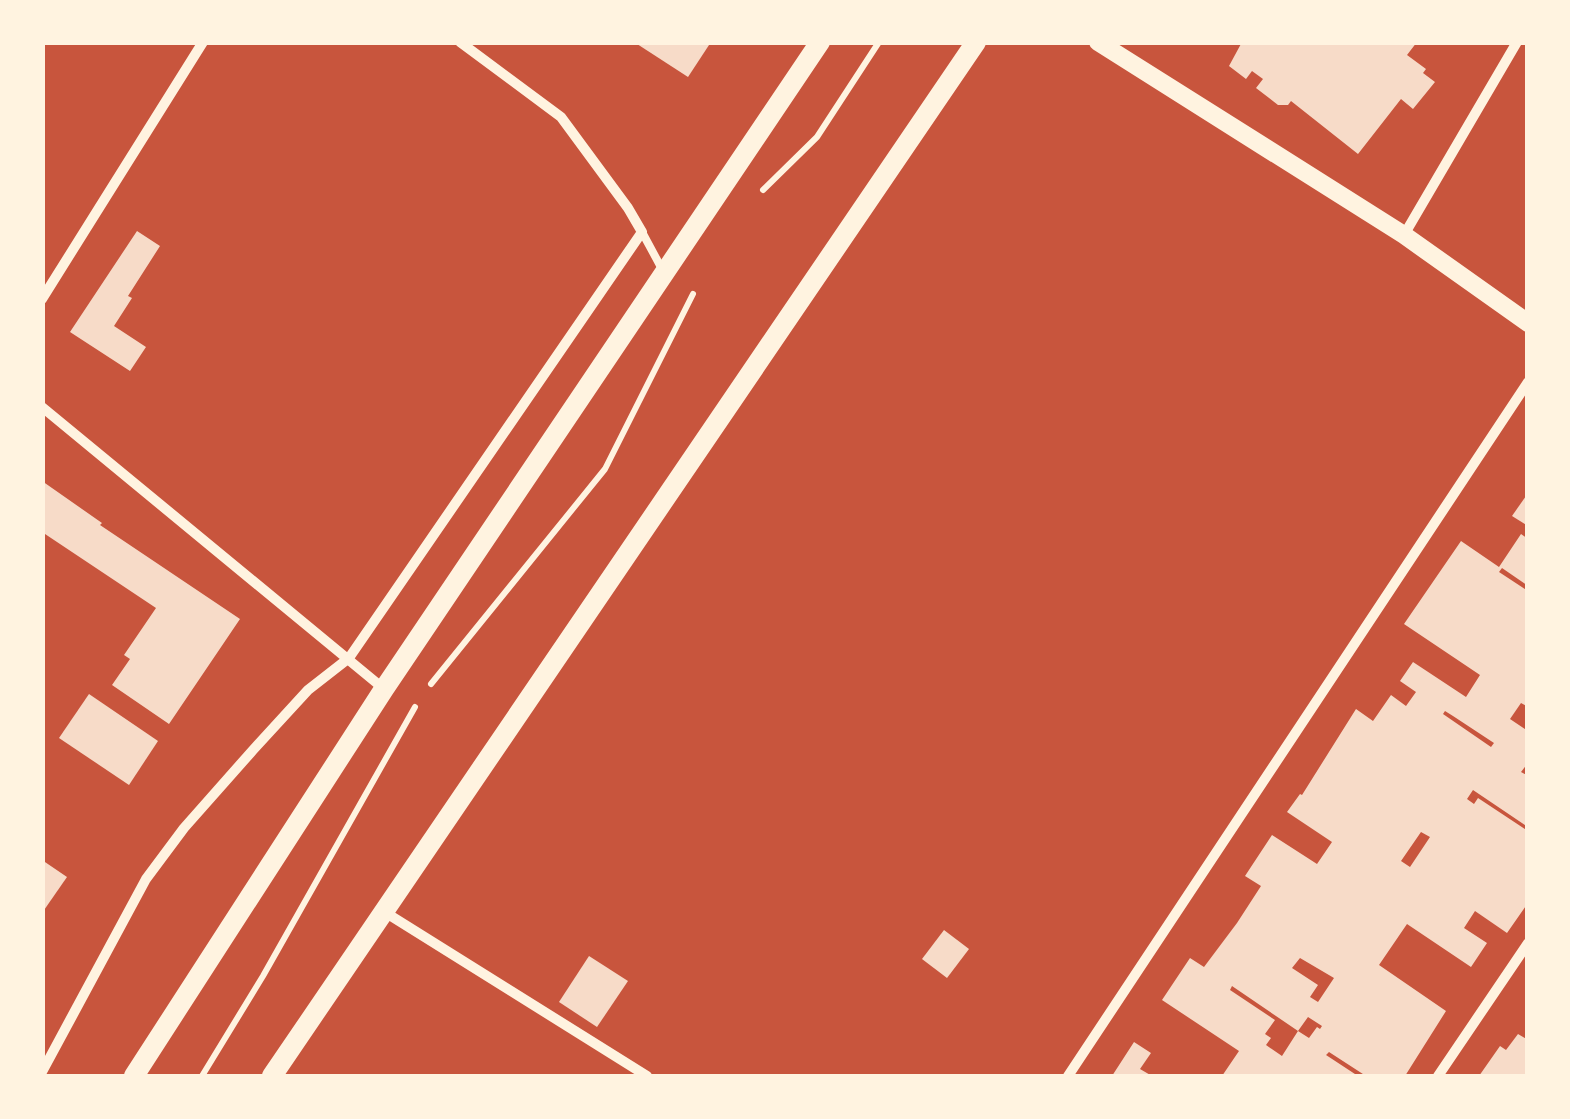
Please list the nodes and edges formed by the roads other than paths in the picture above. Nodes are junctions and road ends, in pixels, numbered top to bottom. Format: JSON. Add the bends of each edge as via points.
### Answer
{"nodes":[{"id":1,"x":203,"y":42,"type":"edge"},
{"id":2,"x":460,"y":42,"type":"edge"},
{"id":3,"x":820,"y":42,"type":"edge"},
{"id":4,"x":976,"y":42,"type":"edge"},
{"id":5,"x":1098,"y":42,"type":"edge"},
{"id":6,"x":1516,"y":42,"type":"edge"},
{"id":7,"x":642,"y":232,"type":"junction"},
{"id":8,"x":1404,"y":235,"type":"junction"},
{"id":9,"x":664,"y":274,"type":"junction"},
{"id":10,"x":42,"y":299,"type":"edge"},
{"id":11,"x":1528,"y":323,"type":"edge"},
{"id":12,"x":1528,"y":382,"type":"edge"},
{"id":13,"x":42,"y":407,"type":"edge"},
{"id":14,"x":349,"y":658,"type":"junction"},
{"id":15,"x":384,"y":689,"type":"junction"},
{"id":16,"x":383,"y":911,"type":"junction"},
{"id":17,"x":1528,"y":943,"type":"edge"},
{"id":18,"x":44,"y":1067,"type":"edge"},
{"id":19,"x":54,"y":1076,"type":"edge"},
{"id":20,"x":134,"y":1076,"type":"edge"},
{"id":21,"x":272,"y":1076,"type":"edge"},
{"id":22,"x":647,"y":1076,"type":"edge"},
{"id":23,"x":1068,"y":1076,"type":"edge"},
{"id":24,"x":1438,"y":1076,"type":"edge"}],
"edges":[{"from":1,"to":10,"type":"street"},
{"from":2,"to":7,"type":"street","via":[[561,117]]},
{"from":3,"to":9,"type":"main road"},
{"from":4,"to":16,"type":"main road"},
{"from":5,"to":8,"type":"street"},
{"from":6,"to":8,"type":"street"},
{"from":7,"to":9,"type":"lane"},
{"from":7,"to":14,"type":"street"},
{"from":8,"to":11,"type":"street"},
{"from":9,"to":15,"type":"main road"},
{"from":12,"to":23,"type":"street"},
{"from":13,"to":14,"type":"street"},
{"from":14,"to":15,"type":"street"},
{"from":14,"to":18,"type":"street","via":[[308,690],[174,841],[146,879]]},
{"from":15,"to":20,"type":"main road"},
{"from":16,"to":21,"type":"main road"},
{"from":16,"to":22,"type":"street"},
{"from":17,"to":24,"type":"street"},
{"from":18,"to":19,"type":"street"}]}
